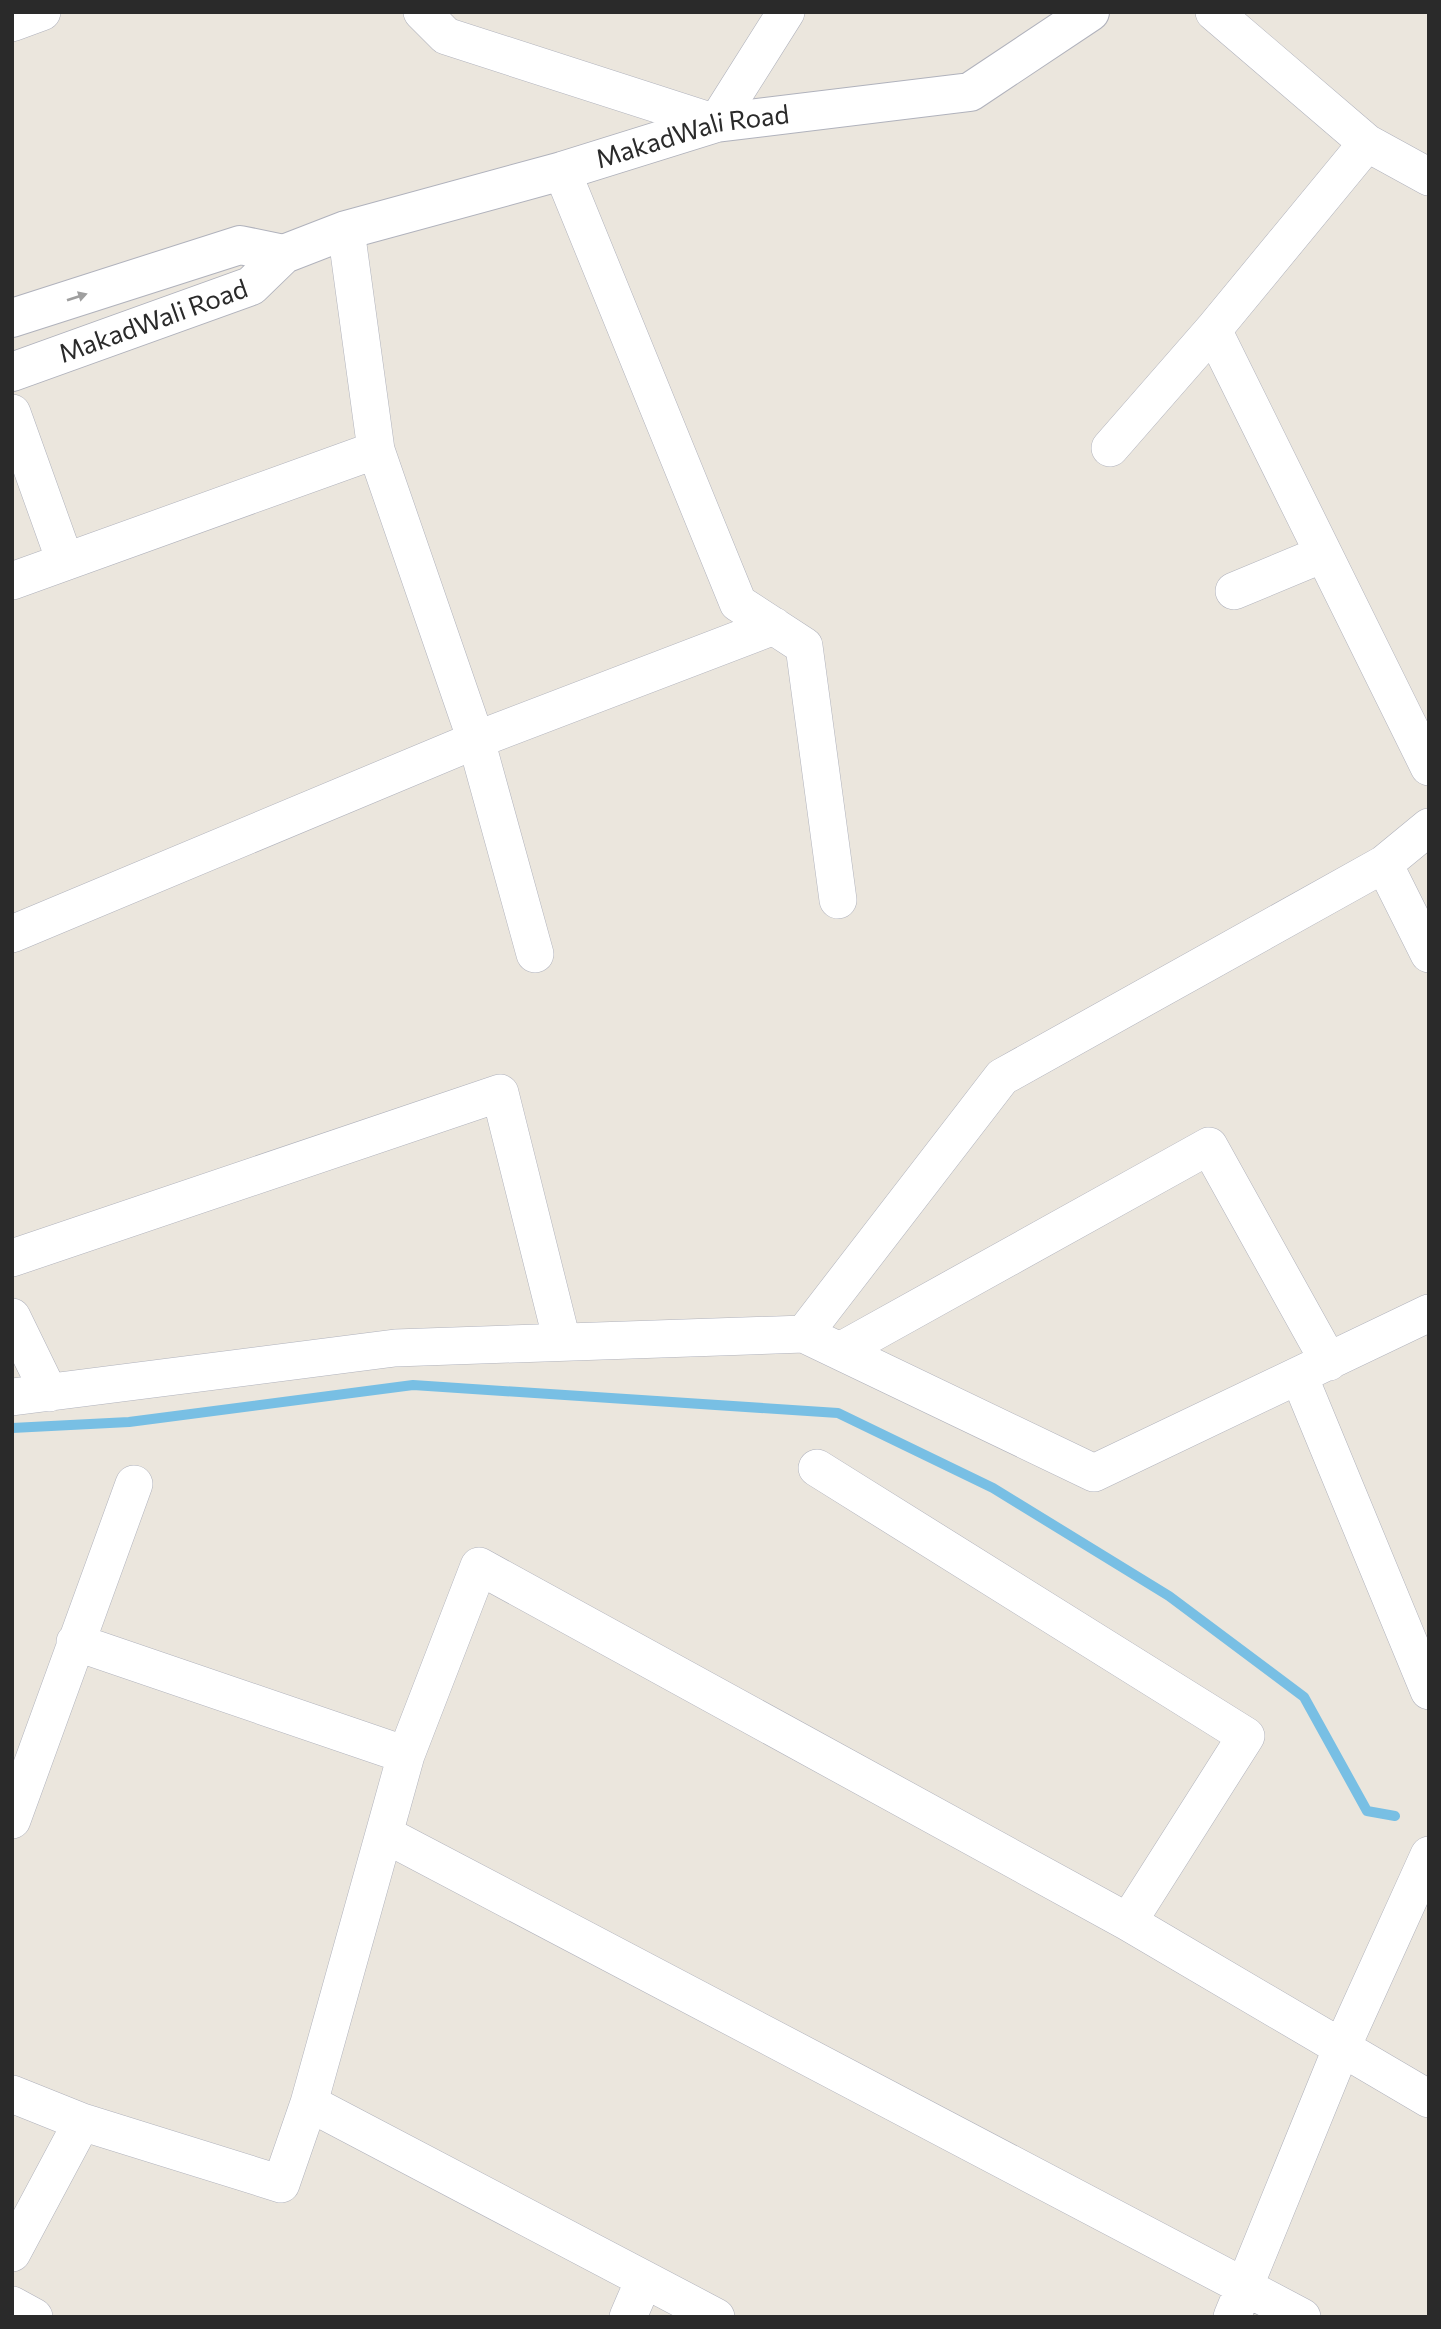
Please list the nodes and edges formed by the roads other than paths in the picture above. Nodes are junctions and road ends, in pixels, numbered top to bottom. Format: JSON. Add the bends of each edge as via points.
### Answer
{"nodes":[{"id":1,"x":42,"y":12,"type":"edge"},
{"id":2,"x":786,"y":12,"type":"edge"},
{"id":3,"x":1090,"y":12,"type":"edge"},
{"id":4,"x":1214,"y":12,"type":"edge"},
{"id":5,"x":443,"y":20,"type":"edge"},
{"id":6,"x":12,"y":23,"type":"edge"},
{"id":7,"x":716,"y":123,"type":"junction"},
{"id":8,"x":1367,"y":144,"type":"junction"},
{"id":9,"x":562,"y":171,"type":"junction"},
{"id":10,"x":1429,"y":177,"type":"edge"},
{"id":11,"x":346,"y":230,"type":"junction"},
{"id":12,"x":284,"y":254,"type":"junction"},
{"id":13,"x":12,"y":318,"type":"edge"},
{"id":14,"x":1213,"y":330,"type":"junction"},
{"id":15,"x":12,"y":372,"type":"edge"},
{"id":16,"x":12,"y":413,"type":"edge"},
{"id":17,"x":1110,"y":448,"type":"dead end"},
{"id":18,"x":376,"y":450,"type":"junction"},
{"id":19,"x":1323,"y":554,"type":"junction"},
{"id":20,"x":65,"y":561,"type":"junction"},
{"id":21,"x":12,"y":581,"type":"edge"},
{"id":22,"x":1234,"y":591,"type":"dead end"},
{"id":23,"x":775,"y":626,"type":"junction"},
{"id":24,"x":476,"y":740,"type":"junction"},
{"id":25,"x":1429,"y":766,"type":"edge"},
{"id":26,"x":1429,"y":827,"type":"edge"},
{"id":27,"x":1384,"y":864,"type":"junction"},
{"id":28,"x":838,"y":900,"type":"dead end"},
{"id":29,"x":12,"y":934,"type":"edge"},
{"id":30,"x":536,"y":954,"type":"dead end"},
{"id":31,"x":1429,"y":954,"type":"edge"},
{"id":32,"x":12,"y":1258,"type":"edge"},
{"id":33,"x":1429,"y":1314,"type":"edge"},
{"id":34,"x":12,"y":1317,"type":"edge"},
{"id":35,"x":804,"y":1334,"type":"junction"},
{"id":36,"x":562,"y":1341,"type":"junction"},
{"id":37,"x":840,"y":1351,"type":"junction"},
{"id":38,"x":1314,"y":1369,"type":"junction"},
{"id":39,"x":49,"y":1393,"type":"junction"},
{"id":40,"x":12,"y":1397,"type":"edge"},
{"id":41,"x":817,"y":1468,"type":"dead end"},
{"id":42,"x":134,"y":1484,"type":"dead end"},
{"id":43,"x":75,"y":1642,"type":"junction"},
{"id":44,"x":1429,"y":1691,"type":"edge"},
{"id":45,"x":406,"y":1755,"type":"junction"},
{"id":46,"x":12,"y":1820,"type":"edge"},
{"id":47,"x":386,"y":1835,"type":"junction"},
{"id":48,"x":1429,"y":1855,"type":"edge"},
{"id":49,"x":1128,"y":1922,"type":"junction"},
{"id":50,"x":1342,"y":2047,"type":"junction"},
{"id":51,"x":12,"y":2094,"type":"edge"},
{"id":52,"x":1429,"y":2099,"type":"edge"},
{"id":53,"x":309,"y":2104,"type":"junction"},
{"id":54,"x":82,"y":2122,"type":"junction"},
{"id":55,"x":12,"y":2253,"type":"edge"},
{"id":56,"x":644,"y":2280,"type":"junction"},
{"id":57,"x":1238,"y":2300,"type":"edge"},
{"id":58,"x":12,"y":2305,"type":"edge"},
{"id":59,"x":34,"y":2317,"type":"edge"},
{"id":60,"x":628,"y":2317,"type":"edge"},
{"id":61,"x":716,"y":2317,"type":"edge"},
{"id":62,"x":1303,"y":2317,"type":"edge"}],
"edges":[{"from":1,"to":6,"type":"street"},
{"from":2,"to":7,"type":"street"},
{"from":3,"to":7,"type":"street","name":"MakadWali Road","via":[[970,92]]},
{"from":4,"to":8,"type":"street"},
{"from":5,"to":7,"type":"street"},
{"from":7,"to":9,"type":"street","name":"MakadWali Road"},
{"from":8,"to":10,"type":"street"},
{"from":8,"to":14,"type":"street"},
{"from":9,"to":11,"type":"street","name":"MakadWali Road"},
{"from":9,"to":23,"type":"street","via":[[738,603]]},
{"from":11,"to":12,"type":"street","name":"MakadWali Road"},
{"from":11,"to":18,"type":"street"},
{"from":13,"to":12,"type":"street","name":"MakadWali Road","one_way":true,"via":[[240,245]]},
{"from":12,"to":15,"type":"street","name":"MakadWali Road","via":[[251,286]]},
{"from":14,"to":17,"type":"street"},
{"from":14,"to":19,"type":"street"},
{"from":16,"to":20,"type":"street"},
{"from":18,"to":20,"type":"street"},
{"from":18,"to":24,"type":"street"},
{"from":19,"to":22,"type":"street"},
{"from":19,"to":25,"type":"street"},
{"from":20,"to":21,"type":"street"},
{"from":23,"to":24,"type":"street"},
{"from":23,"to":28,"type":"street","via":[[804,646]]},
{"from":24,"to":29,"type":"street"},
{"from":24,"to":30,"type":"street"},
{"from":26,"to":27,"type":"street"},
{"from":27,"to":31,"type":"street"},
{"from":27,"to":35,"type":"street","via":[[1002,1077]]},
{"from":32,"to":36,"type":"street","via":[[500,1093]]},
{"from":33,"to":38,"type":"street"},
{"from":34,"to":39,"type":"street"},
{"from":35,"to":36,"type":"street"},
{"from":35,"to":37,"type":"street"},
{"from":36,"to":39,"type":"street","via":[[395,1348]]},
{"from":37,"to":38,"type":"street","via":[[1094,1474]]},
{"from":37,"to":38,"type":"street","via":[[1209,1146]]},
{"from":38,"to":44,"type":"street"},
{"from":39,"to":40,"type":"street"},
{"from":41,"to":49,"type":"street","via":[[1246,1736]]},
{"from":42,"to":43,"type":"street"},
{"from":43,"to":45,"type":"street"},
{"from":43,"to":46,"type":"street"},
{"from":45,"to":47,"type":"street"},
{"from":45,"to":49,"type":"street","via":[[479,1566]]},
{"from":47,"to":53,"type":"street"},
{"from":47,"to":57,"type":"street"},
{"from":48,"to":50,"type":"street"},
{"from":49,"to":50,"type":"street"},
{"from":50,"to":52,"type":"street"},
{"from":50,"to":57,"type":"street"},
{"from":51,"to":54,"type":"street"},
{"from":53,"to":54,"type":"street","via":[[281,2184]]},
{"from":53,"to":56,"type":"street"},
{"from":54,"to":55,"type":"street"},
{"from":56,"to":60,"type":"street"},
{"from":56,"to":61,"type":"street"},
{"from":57,"to":62,"type":"street"},
{"from":58,"to":59,"type":"street"}]}
